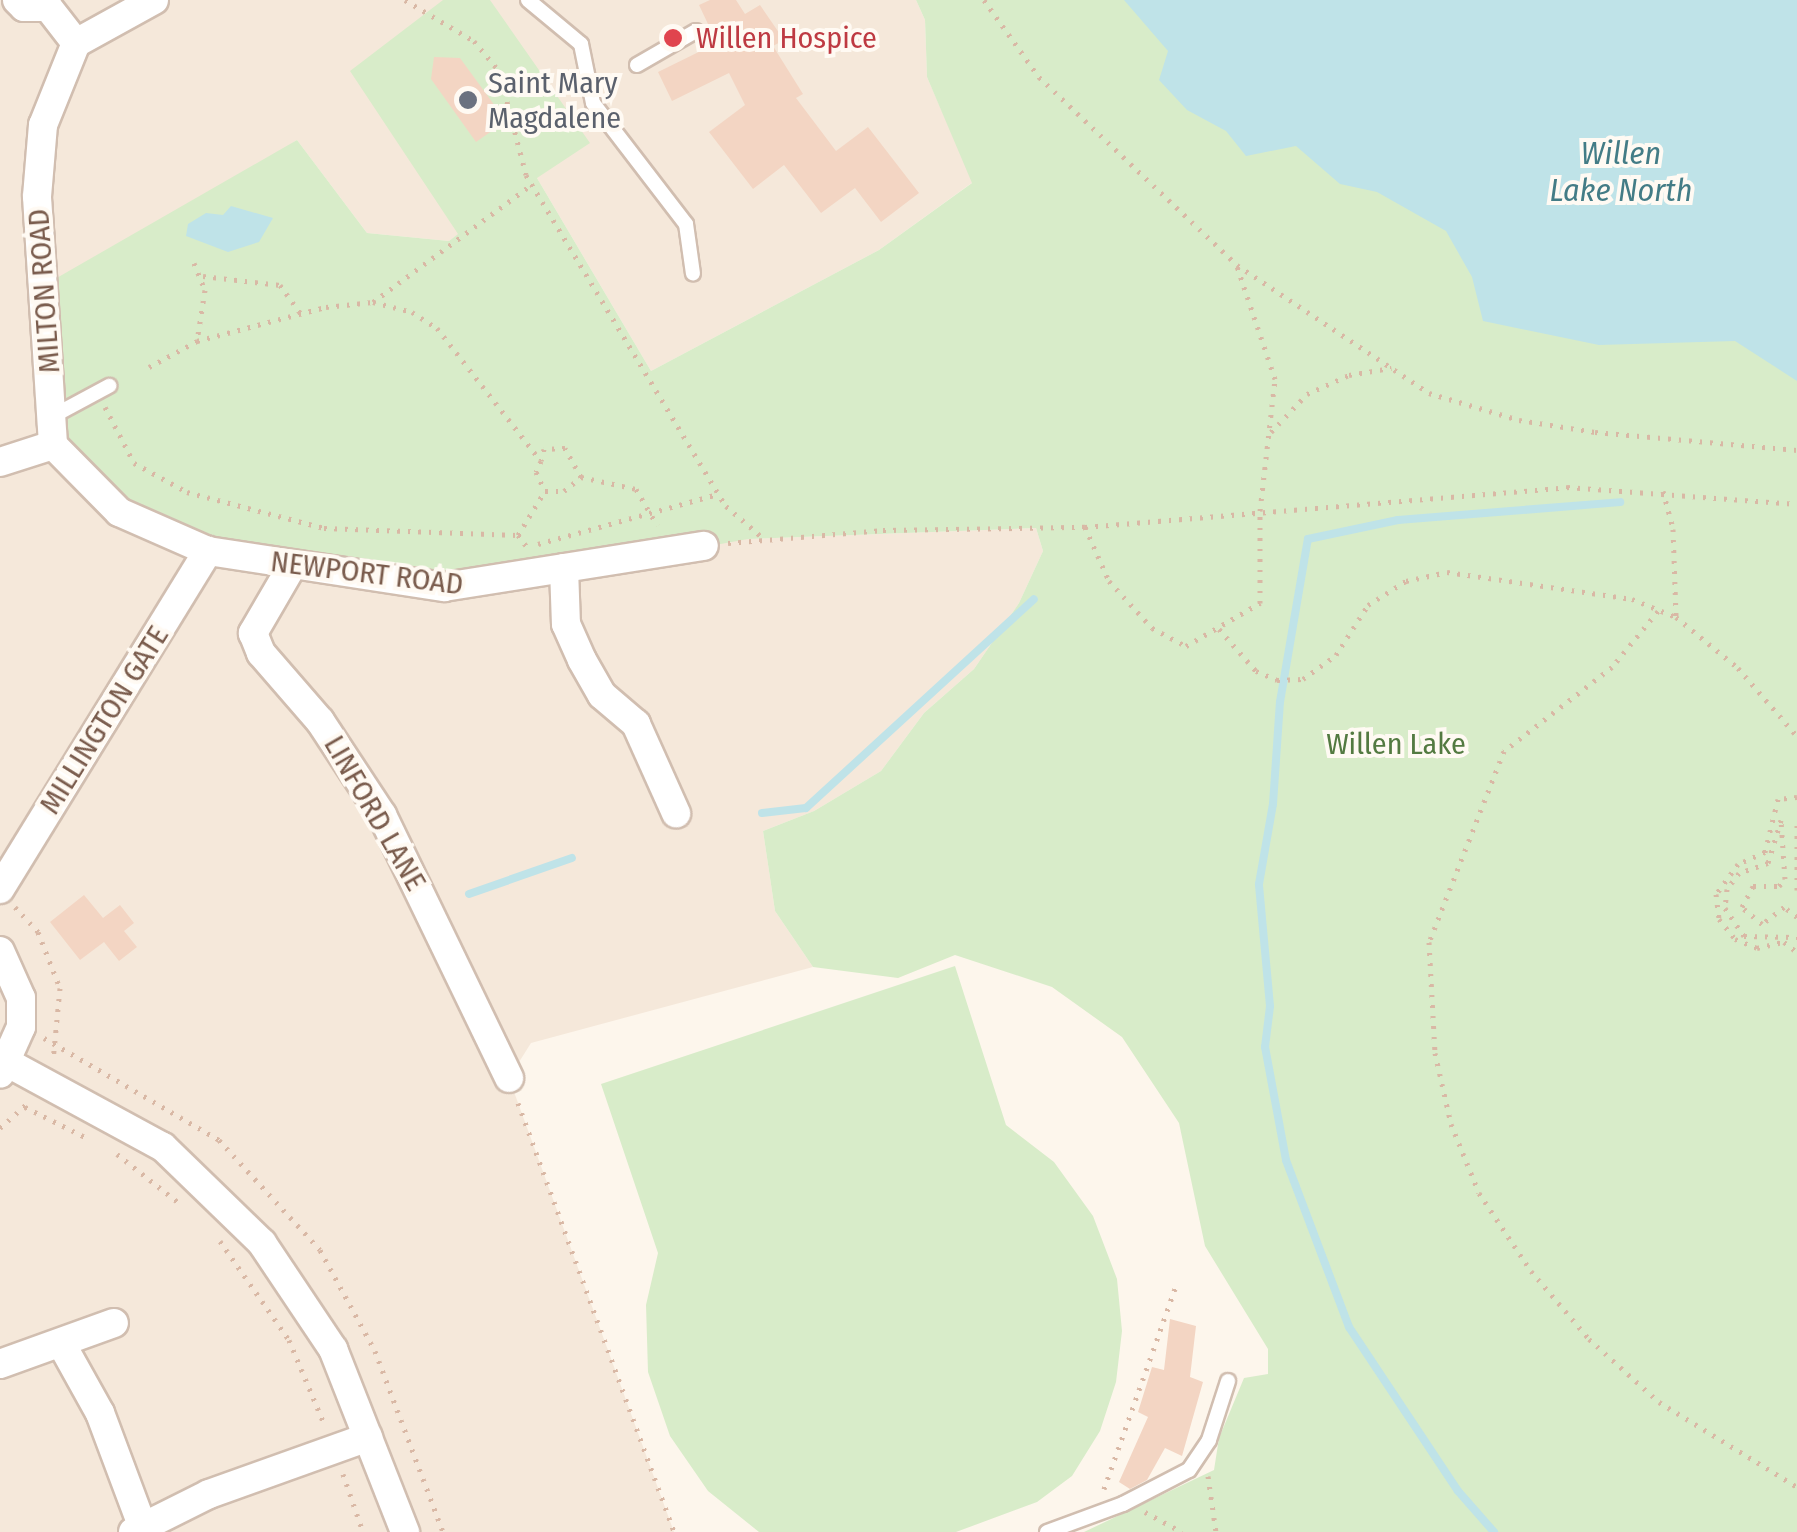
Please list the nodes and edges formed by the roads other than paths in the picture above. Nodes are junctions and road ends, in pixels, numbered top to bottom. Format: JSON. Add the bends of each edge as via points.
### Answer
{"nodes":[{"id":1,"x":17,"y":0,"type":"edge"},
{"id":2,"x":154,"y":0,"type":"edge"},
{"id":3,"x":528,"y":0,"type":"edge"},
{"id":4,"x":50,"y":3,"type":"edge"},
{"id":5,"x":696,"y":32,"type":"dead end"},
{"id":6,"x":76,"y":42,"type":"junction"},
{"id":7,"x":637,"y":65,"type":"dead end"},
{"id":8,"x":693,"y":274,"type":"dead end"},
{"id":9,"x":109,"y":386,"type":"dead end"},
{"id":10,"x":53,"y":416,"type":"junction"},
{"id":11,"x":53,"y":445,"type":"junction"},
{"id":12,"x":0,"y":462,"type":"edge"},
{"id":13,"x":704,"y":546,"type":"road end"},
{"id":14,"x":208,"y":550,"type":"junction"},
{"id":15,"x":292,"y":566,"type":"junction"},
{"id":16,"x":564,"y":568,"type":"junction"},
{"id":17,"x":676,"y":813,"type":"dead end"},
{"id":18,"x":0,"y":889,"type":"edge"},
{"id":19,"x":0,"y":951,"type":"edge"},
{"id":20,"x":4,"y":1068,"type":"edge"},
{"id":21,"x":509,"y":1078,"type":"road end"},
{"id":22,"x":114,"y":1323,"type":"dead end"},
{"id":23,"x":60,"y":1343,"type":"junction"},
{"id":24,"x":0,"y":1364,"type":"edge"},
{"id":25,"x":1228,"y":1382,"type":"dead end"},
{"id":26,"x":368,"y":1436,"type":"junction"},
{"id":27,"x":138,"y":1530,"type":"edge"},
{"id":28,"x":405,"y":1532,"type":"edge"},
{"id":29,"x":1047,"y":1532,"type":"edge"}],
"edges":[{"from":1,"to":4,"type":"street","via":[[24,8]]},
{"from":2,"to":6,"type":"street"},
{"from":3,"to":8,"type":"lane","via":[[581,44],[593,103],[686,224]]},
{"from":4,"to":6,"type":"street"},
{"from":5,"to":7,"type":"lane"},
{"from":6,"to":10,"type":"street","name":"MILTON ROAD","via":[[43,124],[37,197]]},
{"from":9,"to":10,"type":"lane"},
{"from":10,"to":11,"type":"street","name":"MILTON ROAD"},
{"from":11,"to":12,"type":"street"},
{"from":11,"to":14,"type":"street","via":[[119,512]]},
{"from":13,"to":16,"type":"street","name":"NEWPORT ROAD"},
{"from":14,"to":15,"type":"street","name":"NEWPORT ROAD"},
{"from":14,"to":18,"type":"street","name":"MILLINGTON GATE"},
{"from":15,"to":16,"type":"street","name":"NEWPORT ROAD","via":[[444,588]]},
{"from":15,"to":21,"type":"street","name":"LINFORD LANE","via":[[252,632],[260,653],[320,720],[382,815]]},
{"from":16,"to":17,"type":"street","via":[[566,624],[582,660],[602,695],[636,724]]},
{"from":19,"to":20,"type":"street","via":[[20,998],[21,1027]]},
{"from":20,"to":26,"type":"street","via":[[163,1147],[262,1243],[333,1349]]},
{"from":22,"to":23,"type":"street"},
{"from":23,"to":24,"type":"street"},
{"from":23,"to":27,"type":"street","via":[[100,1413]]},
{"from":25,"to":29,"type":"lane","via":[[1203,1452],[1172,1480]]},
{"from":26,"to":27,"type":"street","via":[[209,1494]]},
{"from":26,"to":28,"type":"street"}]}
